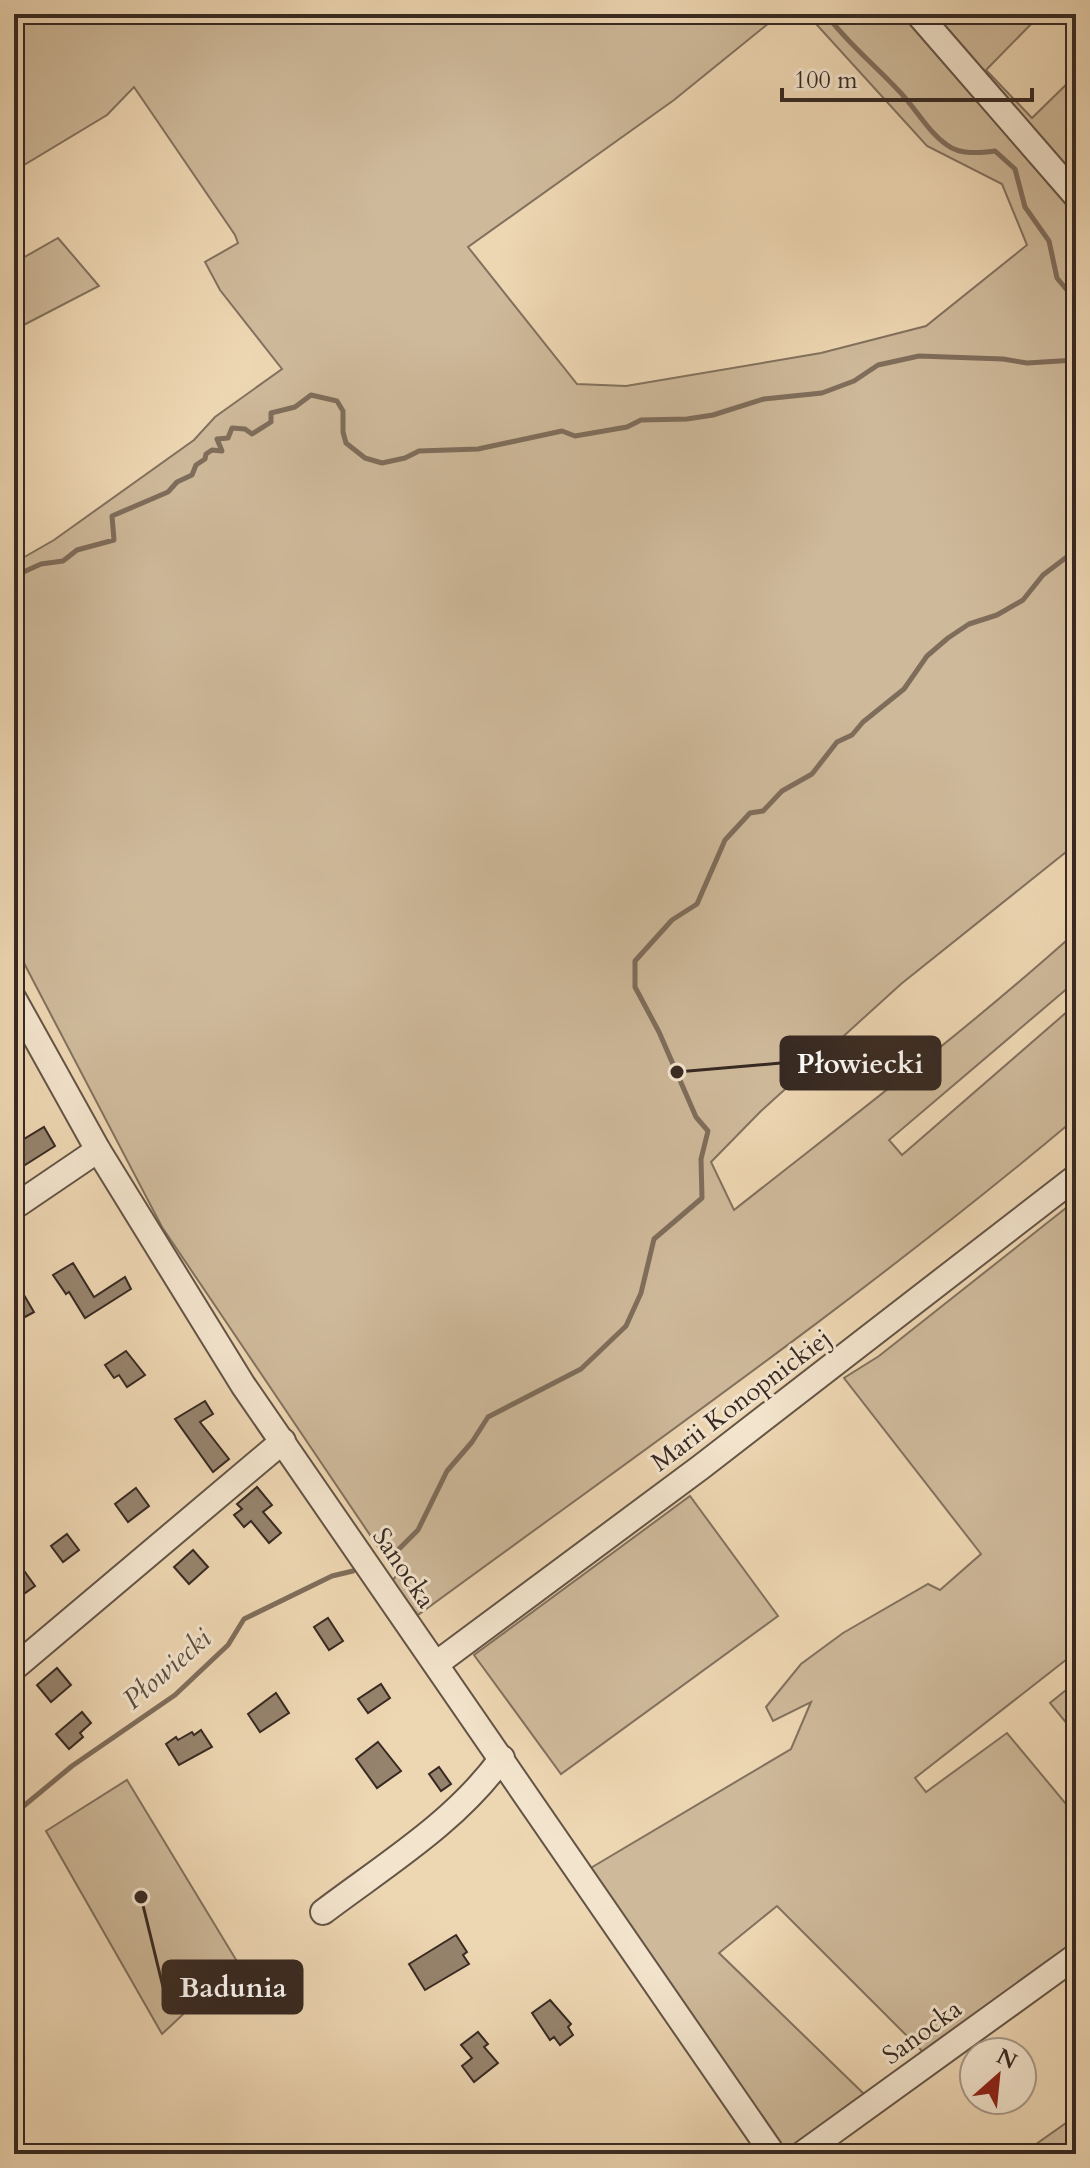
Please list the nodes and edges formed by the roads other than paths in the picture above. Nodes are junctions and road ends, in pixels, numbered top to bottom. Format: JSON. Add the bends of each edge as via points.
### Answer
{"nodes":[{"id":1,"x":918,"y":14,"type":"edge"},
{"id":2,"x":1076,"y":196,"type":"edge"},
{"id":3,"x":14,"y":999,"type":"edge"},
{"id":4,"x":98,"y":1150,"type":"junction"},
{"id":5,"x":1076,"y":1177,"type":"edge"},
{"id":6,"x":14,"y":1207,"type":"edge"},
{"id":7,"x":283,"y":1441,"type":"junction"},
{"id":8,"x":436,"y":1664,"type":"junction"},
{"id":9,"x":14,"y":1668,"type":"edge"},
{"id":10,"x":502,"y":1758,"type":"junction"},
{"id":11,"x":323,"y":1912,"type":"dead end"},
{"id":12,"x":1076,"y":1956,"type":"edge"},
{"id":13,"x":773,"y":2154,"type":"edge"},
{"id":14,"x":802,"y":2154,"type":"edge"}],
"edges":[{"from":1,"to":2,"type":"street"},
{"from":3,"to":4,"type":"street","name":"Sanocka"},
{"from":4,"to":6,"type":"street"},
{"from":4,"to":7,"type":"street","name":"Sanocka"},
{"from":5,"to":8,"type":"street","name":"Marii Konopnickiej"},
{"from":7,"to":8,"type":"street","name":"Sanocka"},
{"from":7,"to":9,"type":"street"},
{"from":8,"to":10,"type":"street","name":"Sanocka"},
{"from":10,"to":11,"type":"street","via":[[453,1813]]},
{"from":10,"to":13,"type":"street","name":"Sanocka"},
{"from":12,"to":14,"type":"street","name":"Sanocka"}]}
